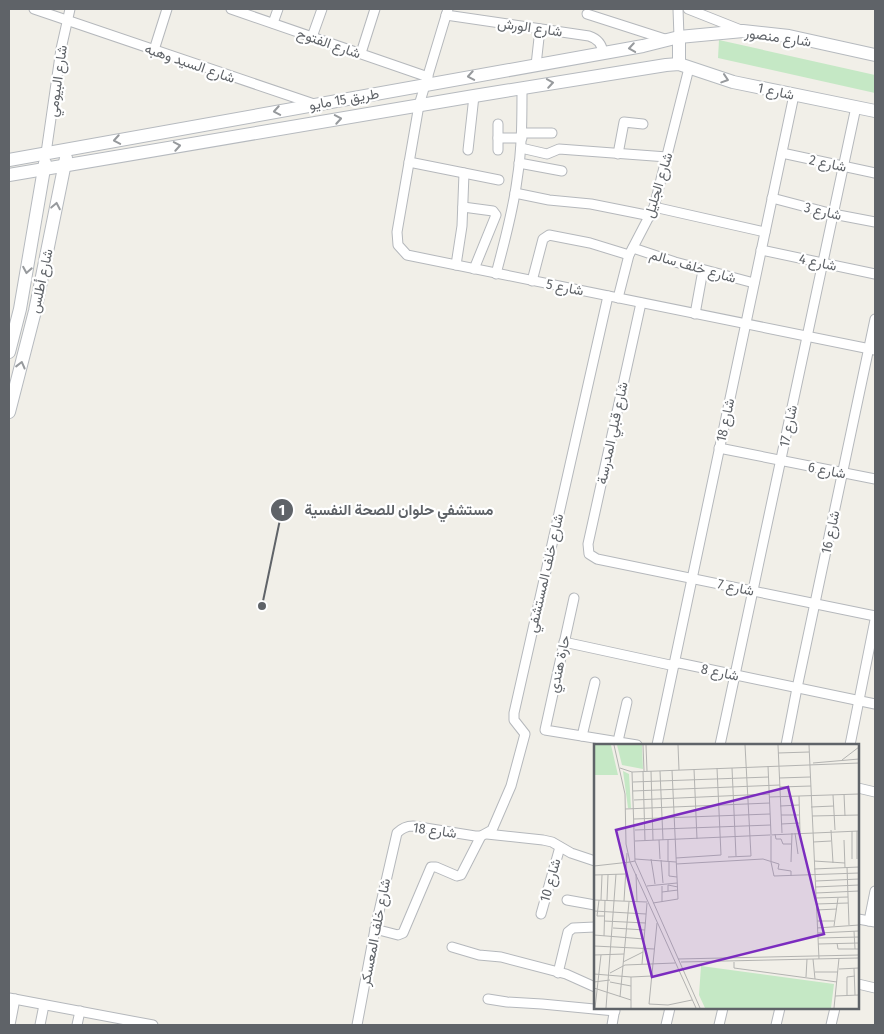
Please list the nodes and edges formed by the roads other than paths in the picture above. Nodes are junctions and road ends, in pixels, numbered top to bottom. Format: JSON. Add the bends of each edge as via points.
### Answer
{"nodes":[{"id":1,"x":34,"y":9,"type":"edge"},
{"id":2,"x":70,"y":9,"type":"edge"},
{"id":3,"x":167,"y":9,"type":"edge"},
{"id":4,"x":231,"y":9,"type":"edge"},
{"id":5,"x":278,"y":9,"type":"edge"},
{"id":6,"x":322,"y":9,"type":"edge"},
{"id":7,"x":375,"y":9,"type":"edge"},
{"id":8,"x":678,"y":9,"type":"edge"},
{"id":9,"x":688,"y":9,"type":"edge"},
{"id":10,"x":447,"y":12,"type":"edge"},
{"id":11,"x":587,"y":14,"type":"dead end"},
{"id":12,"x":67,"y":21,"type":"junction"},
{"id":13,"x":273,"y":23,"type":"junction"},
{"id":14,"x":540,"y":29,"type":"junction"},
{"id":15,"x":743,"y":32,"type":"junction"},
{"id":16,"x":312,"y":38,"type":"junction"},
{"id":17,"x":674,"y":38,"type":"junction"},
{"id":18,"x":154,"y":50,"type":"junction"},
{"id":19,"x":603,"y":53,"type":"junction"},
{"id":20,"x":361,"y":54,"type":"junction"},
{"id":21,"x":875,"y":55,"type":"edge"},
{"id":22,"x":536,"y":65,"type":"junction"},
{"id":23,"x":684,"y":66,"type":"junction"},
{"id":24,"x":426,"y":80,"type":"junction"},
{"id":25,"x":522,"y":88,"type":"junction"},
{"id":26,"x":794,"y":95,"type":"junction"},
{"id":27,"x":474,"y":96,"type":"junction"},
{"id":28,"x":314,"y":104,"type":"junction"},
{"id":29,"x":419,"y":105,"type":"junction"},
{"id":30,"x":856,"y":107,"type":"junction"},
{"id":31,"x":875,"y":111,"type":"edge"},
{"id":32,"x":498,"y":124,"type":"dead end"},
{"id":33,"x":642,"y":124,"type":"dead end"},
{"id":34,"x":552,"y":133,"type":"dead end"},
{"id":35,"x":498,"y":138,"type":"junction"},
{"id":36,"x":521,"y":139,"type":"junction"},
{"id":37,"x":68,"y":149,"type":"junction"},
{"id":38,"x":468,"y":150,"type":"dead end"},
{"id":39,"x":498,"y":150,"type":"dead end"},
{"id":40,"x":46,"y":153,"type":"junction"},
{"id":41,"x":782,"y":153,"type":"junction"},
{"id":42,"x":618,"y":154,"type":"junction"},
{"id":43,"x":667,"y":157,"type":"junction"},
{"id":44,"x":9,"y":160,"type":"edge"},
{"id":45,"x":409,"y":162,"type":"junction"},
{"id":46,"x":520,"y":163,"type":"junction"},
{"id":47,"x":64,"y":166,"type":"junction"},
{"id":48,"x":844,"y":166,"type":"junction"},
{"id":49,"x":45,"y":169,"type":"junction"},
{"id":50,"x":562,"y":171,"type":"dead end"},
{"id":51,"x":464,"y":173,"type":"junction"},
{"id":52,"x":875,"y":173,"type":"edge"},
{"id":53,"x":9,"y":176,"type":"edge"},
{"id":54,"x":499,"y":180,"type":"dead end"},
{"id":55,"x":515,"y":194,"type":"junction"},
{"id":56,"x":772,"y":198,"type":"junction"},
{"id":57,"x":463,"y":207,"type":"junction"},
{"id":58,"x":653,"y":211,"type":"junction"},
{"id":59,"x":834,"y":214,"type":"junction"},
{"id":60,"x":875,"y":222,"type":"edge"},
{"id":61,"x":765,"y":232,"type":"junction"},
{"id":62,"x":761,"y":250,"type":"junction"},
{"id":63,"x":631,"y":252,"type":"junction"},
{"id":64,"x":823,"y":264,"type":"junction"},
{"id":65,"x":456,"y":265,"type":"junction"},
{"id":66,"x":474,"y":269,"type":"junction"},
{"id":67,"x":704,"y":270,"type":"junction"},
{"id":68,"x":496,"y":274,"type":"junction"},
{"id":69,"x":875,"y":274,"type":"edge"},
{"id":70,"x":532,"y":281,"type":"junction"},
{"id":71,"x":754,"y":283,"type":"junction"},
{"id":72,"x":608,"y":296,"type":"junction"},
{"id":73,"x":618,"y":298,"type":"junction"},
{"id":74,"x":641,"y":303,"type":"junction"},
{"id":75,"x":695,"y":314,"type":"junction"},
{"id":76,"x":875,"y":319,"type":"edge"},
{"id":77,"x":746,"y":324,"type":"junction"},
{"id":78,"x":808,"y":336,"type":"junction"},
{"id":79,"x":872,"y":349,"type":"edge"},
{"id":80,"x":9,"y":352,"type":"edge"},
{"id":81,"x":9,"y":412,"type":"edge"},
{"id":82,"x":719,"y":448,"type":"junction"},
{"id":83,"x":781,"y":460,"type":"junction"},
{"id":84,"x":842,"y":473,"type":"junction"},
{"id":85,"x":875,"y":479,"type":"edge"},
{"id":86,"x":598,"y":559,"type":"joint"},
{"id":87,"x":692,"y":578,"type":"junction"},
{"id":88,"x":753,"y":591,"type":"junction"},
{"id":89,"x":574,"y":598,"type":"dead end"},
{"id":90,"x":814,"y":604,"type":"junction"},
{"id":91,"x":875,"y":616,"type":"edge"},
{"id":92,"x":875,"y":620,"type":"edge"},
{"id":93,"x":564,"y":642,"type":"junction"},
{"id":94,"x":674,"y":665,"type":"junction"},
{"id":95,"x":735,"y":675,"type":"junction"},
{"id":96,"x":595,"y":682,"type":"dead end"},
{"id":97,"x":796,"y":688,"type":"junction"},
{"id":98,"x":858,"y":700,"type":"junction"},
{"id":99,"x":627,"y":702,"type":"dead end"},
{"id":100,"x":875,"y":704,"type":"edge"},
{"id":101,"x":582,"y":736,"type":"junction"},
{"id":102,"x":618,"y":742,"type":"junction"},
{"id":103,"x":631,"y":744,"type":"edge"},
{"id":104,"x":657,"y":744,"type":"edge"},
{"id":105,"x":720,"y":744,"type":"edge"},
{"id":106,"x":786,"y":744,"type":"edge"},
{"id":107,"x":850,"y":744,"type":"edge"},
{"id":108,"x":859,"y":788,"type":"edge"},
{"id":109,"x":875,"y":792,"type":"edge"},
{"id":110,"x":484,"y":835,"type":"junction"},
{"id":111,"x":394,"y":839,"type":"joint"},
{"id":112,"x":560,"y":847,"type":"junction"},
{"id":113,"x":594,"y":861,"type":"edge"},
{"id":114,"x":875,"y":892,"type":"edge"},
{"id":115,"x":567,"y":900,"type":"dead end"},
{"id":116,"x":594,"y":905,"type":"edge"},
{"id":117,"x":541,"y":914,"type":"dead end"},
{"id":118,"x":859,"y":918,"type":"edge"},
{"id":119,"x":872,"y":921,"type":"edge"},
{"id":120,"x":594,"y":927,"type":"edge"},
{"id":121,"x":375,"y":929,"type":"junction"},
{"id":122,"x":452,"y":947,"type":"dead end"},
{"id":123,"x":558,"y":973,"type":"junction"},
{"id":124,"x":859,"y":984,"type":"edge"},
{"id":125,"x":594,"y":987,"type":"edge"},
{"id":126,"x":875,"y":988,"type":"edge"},
{"id":127,"x":12,"y":998,"type":"edge"},
{"id":128,"x":488,"y":998,"type":"dead end"},
{"id":129,"x":44,"y":1004,"type":"junction"},
{"id":130,"x":594,"y":1008,"type":"edge"},
{"id":131,"x":670,"y":1009,"type":"edge"},
{"id":132,"x":723,"y":1009,"type":"edge"},
{"id":133,"x":780,"y":1009,"type":"edge"},
{"id":134,"x":835,"y":1009,"type":"edge"},
{"id":135,"x":615,"y":1010,"type":"edge"},
{"id":136,"x":80,"y":1011,"type":"junction"},
{"id":137,"x":10,"y":1025,"type":"edge"},
{"id":138,"x":40,"y":1025,"type":"edge"},
{"id":139,"x":77,"y":1025,"type":"edge"},
{"id":140,"x":148,"y":1025,"type":"edge"},
{"id":141,"x":357,"y":1025,"type":"edge"},
{"id":142,"x":612,"y":1025,"type":"edge"},
{"id":143,"x":666,"y":1025,"type":"edge"},
{"id":144,"x":719,"y":1025,"type":"edge"},
{"id":145,"x":776,"y":1025,"type":"edge"},
{"id":146,"x":831,"y":1025,"type":"edge"}],
"edges":[{"from":1,"to":12,"type":"street","name":"شارع السيد وهبه"},
{"from":2,"to":12,"type":"street","name":"شارع البيومي"},
{"from":3,"to":18,"type":"street"},
{"from":4,"to":13,"type":"street","name":"شارع الفتوح"},
{"from":5,"to":13,"type":"street"},
{"from":6,"to":16,"type":"street"},
{"from":7,"to":20,"type":"street"},
{"from":8,"to":17,"type":"street"},
{"from":9,"to":15,"type":"street"},
{"from":10,"to":14,"type":"street","name":"شارع الورش"},
{"from":10,"to":24,"type":"street","name":"شارع 5"},
{"from":11,"to":17,"type":"street","name":"شارع منصور"},
{"from":12,"to":18,"type":"street","name":"شارع السيد وهبه"},
{"from":12,"to":40,"type":"street","name":"شارع البيومي"},
{"from":13,"to":16,"type":"street","name":"شارع الفتوح"},
{"from":14,"to":19,"type":"street","name":"شارع الورش","via":[[595,38]]},
{"from":14,"to":22,"type":"street"},
{"from":15,"to":17,"type":"main road","name":"شارع منصور"},
{"from":15,"to":21,"type":"main road","name":"شارع منصور","via":[[789,36]]},
{"from":16,"to":20,"type":"street","name":"شارع الفتوح"},
{"from":17,"to":19,"type":"main road","name":"طريق 15 مايو","one_way":true},
{"from":17,"to":23,"type":"main road"},
{"from":18,"to":28,"type":"street","name":"شارع السيد وهبه"},
{"from":19,"to":22,"type":"main road","name":"طريق 15 مايو"},
{"from":20,"to":24,"type":"street","name":"شارع الفتوح"},
{"from":22,"to":24,"type":"main road","name":"طريق 15 مايو","one_way":true},
{"from":25,"to":23,"type":"main road","name":"طريق 15 مايو","one_way":true,"via":[[666,65]]},
{"from":23,"to":26,"type":"main road","name":"شارع 1","one_way":true,"via":[[732,82]]},
{"from":23,"to":43,"type":"street","name":"شارع الجليل"},
{"from":24,"to":28,"type":"main road","name":"طريق 15 مايو"},
{"from":24,"to":29,"type":"street","name":"شارع 5"},
{"from":25,"to":27,"type":"main road","name":"طريق 15 مايو"},
{"from":25,"to":36,"type":"street"},
{"from":26,"to":30,"type":"main road","name":"شارع 1"},
{"from":26,"to":41,"type":"street","name":"شارع 18"},
{"from":27,"to":29,"type":"main road","name":"طريق 15 مايو"},
{"from":27,"to":38,"type":"street"},
{"from":28,"to":37,"type":"main road","name":"طريق 15 مايو","one_way":true},
{"from":29,"to":45,"type":"street","name":"شارع 5"},
{"from":47,"to":29,"type":"main road","name":"طريق 15 مايو","one_way":true},
{"from":30,"to":31,"type":"main road","name":"شارع 1"},
{"from":30,"to":48,"type":"street","name":"شارع 17"},
{"from":32,"to":35,"type":"street"},
{"from":33,"to":42,"type":"street","via":[[623,123]]},
{"from":34,"to":36,"type":"street"},
{"from":35,"to":36,"type":"street"},
{"from":35,"to":39,"type":"street"},
{"from":36,"to":42,"type":"street","via":[[547,154],[559,150]]},
{"from":36,"to":46,"type":"street"},
{"from":37,"to":40,"type":"main road","name":"طريق 15 مايو"},
{"from":37,"to":47,"type":"main road","name":"شارع أطلس"},
{"from":40,"to":44,"type":"main road","name":"طريق 15 مايو"},
{"from":40,"to":49,"type":"main road","name":"شارع أطلس"},
{"from":41,"to":48,"type":"street","name":"شارع 2"},
{"from":41,"to":56,"type":"street","name":"شارع 18"},
{"from":42,"to":43,"type":"street"},
{"from":43,"to":58,"type":"street","name":"شارع الجليل"},
{"from":45,"to":51,"type":"street"},
{"from":45,"to":65,"type":"street","name":"شارع 5","via":[[397,232],[398,245],[407,255]]},
{"from":46,"to":50,"type":"street"},
{"from":46,"to":55,"type":"street"},
{"from":47,"to":49,"type":"main road","name":"طريق 15 مايو"},
{"from":81,"to":47,"type":"main road","name":"شارع أطلس","one_way":true,"via":[[35,311]]},
{"from":48,"to":52,"type":"street","name":"شارع 2"},
{"from":48,"to":59,"type":"street","name":"شارع 17"},
{"from":49,"to":53,"type":"main road","name":"طريق 15 مايو"},
{"from":49,"to":80,"type":"main road","name":"شارع أطلس","one_way":true},
{"from":51,"to":54,"type":"street"},
{"from":51,"to":57,"type":"street"},
{"from":55,"to":58,"type":"street"},
{"from":55,"to":68,"type":"street"},
{"from":56,"to":59,"type":"street","name":"شارع 3"},
{"from":56,"to":61,"type":"street","name":"شارع 18"},
{"from":57,"to":65,"type":"street"},
{"from":57,"to":66,"type":"street","via":[[493,211],[496,215]]},
{"from":58,"to":61,"type":"street"},
{"from":58,"to":63,"type":"street","name":"شارع الجليل"},
{"from":59,"to":60,"type":"street","name":"شارع 3"},
{"from":59,"to":64,"type":"street","name":"شارع 17"},
{"from":61,"to":62,"type":"street","name":"شارع 18"},
{"from":62,"to":64,"type":"street","name":"شارع 4"},
{"from":62,"to":71,"type":"street","name":"شارع 18"},
{"from":63,"to":67,"type":"street","name":"شارع خلف سالم"},
{"from":63,"to":70,"type":"street","name":"شارع خلف سالم","via":[[549,236],[542,240]]},
{"from":63,"to":73,"type":"street","name":"شارع الجليل"},
{"from":64,"to":69,"type":"street","name":"شارع 4"},
{"from":64,"to":78,"type":"street","name":"شارع 17"},
{"from":65,"to":66,"type":"street","name":"شارع 5"},
{"from":66,"to":68,"type":"street","name":"شارع 5"},
{"from":67,"to":71,"type":"street","name":"شارع خلف سالم"},
{"from":67,"to":75,"type":"street"},
{"from":68,"to":70,"type":"street","name":"شارع 5"},
{"from":70,"to":72,"type":"street","name":"شارع 5"},
{"from":71,"to":77,"type":"street","name":"شارع 18"},
{"from":72,"to":73,"type":"street","name":"شارع 5"},
{"from":72,"to":110,"type":"street","name":"شارع خلف المستشفي","via":[[514,712],[514,720],[524,730],[525,736],[506,801],[495,825]]},
{"from":73,"to":74,"type":"street","name":"شارع 5"},
{"from":74,"to":75,"type":"street","name":"شارع 5"},
{"from":74,"to":86,"type":"street","name":"شارع قبلي المدرسة","via":[[588,544],[589,554]]},
{"from":75,"to":77,"type":"street","name":"شارع 5"},
{"from":76,"to":79,"type":"street","name":"شارع 16"},
{"from":77,"to":78,"type":"street","name":"شارع 5"},
{"from":77,"to":82,"type":"street","name":"شارع 18"},
{"from":78,"to":79,"type":"street","name":"شارع 5"},
{"from":78,"to":83,"type":"street","name":"شارع 17"},
{"from":79,"to":84,"type":"street","name":"شارع 16"},
{"from":82,"to":83,"type":"street","name":"شارع 6"},
{"from":82,"to":87,"type":"street","name":"شارع 18"},
{"from":83,"to":84,"type":"street","name":"شارع 6"},
{"from":83,"to":88,"type":"street","name":"شارع 17"},
{"from":84,"to":85,"type":"street","name":"شارع 6"},
{"from":84,"to":90,"type":"street","name":"شارع 16"},
{"from":86,"to":87,"type":"street","name":"شارع 7"},
{"from":87,"to":88,"type":"street","name":"شارع 7"},
{"from":87,"to":94,"type":"street","name":"شارع 18"},
{"from":88,"to":90,"type":"street","name":"شارع 7"},
{"from":88,"to":95,"type":"street","name":"شارع 17"},
{"from":89,"to":93,"type":"street","name":"حارة هندي"},
{"from":90,"to":91,"type":"street","name":"شارع 7"},
{"from":90,"to":97,"type":"street","name":"شارع 16"},
{"from":92,"to":98,"type":"street"},
{"from":93,"to":94,"type":"street","name":"شارع 8"},
{"from":93,"to":101,"type":"street","name":"حارة هندي","via":[[545,730]]},
{"from":94,"to":95,"type":"street","name":"شارع 8"},
{"from":94,"to":104,"type":"street","name":"شارع 18"},
{"from":95,"to":97,"type":"street","name":"شارع 8"},
{"from":95,"to":105,"type":"street","name":"شارع 17"},
{"from":96,"to":101,"type":"street"},
{"from":97,"to":98,"type":"street","name":"شارع 8"},
{"from":97,"to":106,"type":"street","name":"شارع 16"},
{"from":98,"to":100,"type":"street","name":"شارع 8"},
{"from":98,"to":107,"type":"street"},
{"from":99,"to":102,"type":"street"},
{"from":101,"to":102,"type":"street"},
{"from":102,"to":103,"type":"street"},
{"from":108,"to":109,"type":"street"},
{"from":110,"to":111,"type":"street","name":"شارع 18","via":[[407,826],[401,828]]},
{"from":110,"to":112,"type":"street","via":[[526,837],[552,842]]},
{"from":110,"to":121,"type":"street","name":"شارع خلف المستشفي","via":[[461,875],[431,867],[403,933],[398,935]]},
{"from":111,"to":121,"type":"street","name":"شارع خلف المعسكر"},
{"from":112,"to":113,"type":"street"},
{"from":112,"to":117,"type":"street","name":"شارع 10"},
{"from":114,"to":119,"type":"street"},
{"from":115,"to":116,"type":"street"},
{"from":118,"to":119,"type":"street"},
{"from":120,"to":123,"type":"street","via":[[572,928],[568,932]]},
{"from":121,"to":141,"type":"street","name":"شارع خلف المعسكر"},
{"from":122,"to":123,"type":"street"},
{"from":123,"to":125,"type":"street"},
{"from":124,"to":126,"type":"street"},
{"from":127,"to":129,"type":"street"},
{"from":127,"to":137,"type":"street"},
{"from":128,"to":130,"type":"street"},
{"from":129,"to":136,"type":"street"},
{"from":129,"to":138,"type":"street"},
{"from":131,"to":143,"type":"street"},
{"from":132,"to":144,"type":"street"},
{"from":133,"to":145,"type":"street"},
{"from":134,"to":146,"type":"street"},
{"from":135,"to":142,"type":"street"},
{"from":136,"to":139,"type":"street"},
{"from":136,"to":140,"type":"street"}]}
